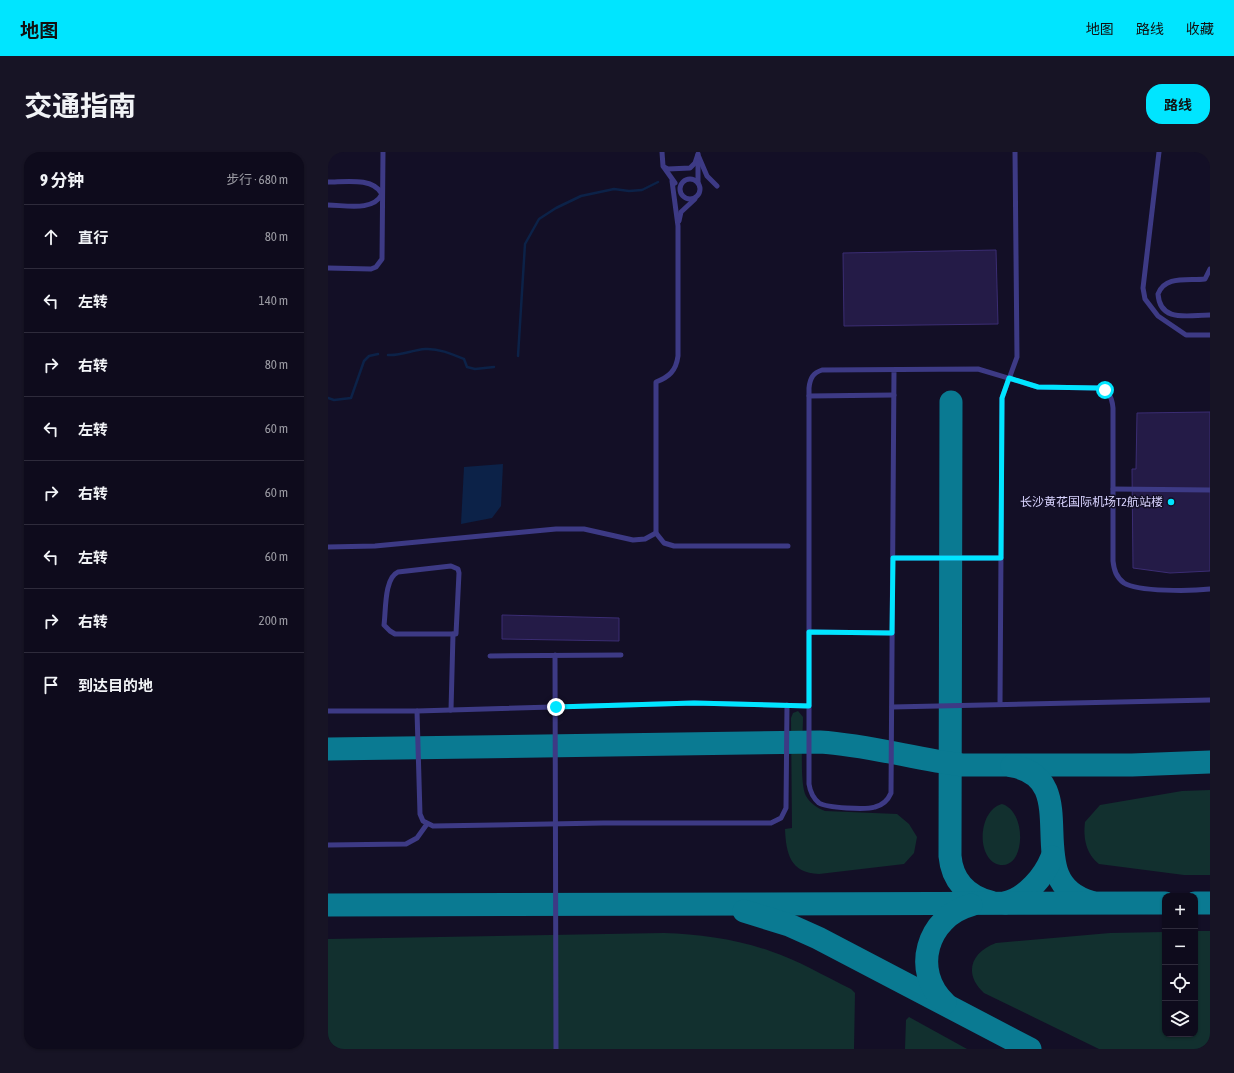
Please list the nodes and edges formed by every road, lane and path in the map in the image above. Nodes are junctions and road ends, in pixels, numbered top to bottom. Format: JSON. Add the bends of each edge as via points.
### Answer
{"nodes":[{"id":1,"x":382,"y":152,"type":"edge"},
{"id":2,"x":662,"y":152,"type":"edge"},
{"id":3,"x":1015,"y":152,"type":"edge"},
{"id":4,"x":1159,"y":152,"type":"edge"},
{"id":5,"x":698,"y":153,"type":"edge"},
{"id":6,"x":663,"y":166,"type":"junction"},
{"id":7,"x":672,"y":181,"type":"junction"},
{"id":8,"x":328,"y":182,"type":"edge"},
{"id":9,"x":698,"y":183,"type":"junction"},
{"id":10,"x":717,"y":186,"type":"dead end"},
{"id":11,"x":680,"y":189,"type":"junction"},
{"id":12,"x":382,"y":194,"type":"junction"},
{"id":13,"x":675,"y":198,"type":"junction"},
{"id":14,"x":696,"y":198,"type":"junction"},
{"id":15,"x":328,"y":205,"type":"edge"},
{"id":16,"x":678,"y":226,"type":"junction"},
{"id":17,"x":328,"y":268,"type":"edge"},
{"id":18,"x":1210,"y":269,"type":"edge"},
{"id":19,"x":1210,"y":315,"type":"edge"},
{"id":20,"x":1210,"y":335,"type":"edge"},
{"id":21,"x":894,"y":370,"type":"junction"},
{"id":22,"x":1009,"y":378,"type":"junction"},
{"id":23,"x":894,"y":395,"type":"junction"},
{"id":24,"x":809,"y":396,"type":"junction"},
{"id":25,"x":1113,"y":489,"type":"junction"},
{"id":26,"x":1210,"y":490,"type":"edge"},
{"id":27,"x":656,"y":533,"type":"junction"},
{"id":28,"x":788,"y":546,"type":"dead end"},
{"id":29,"x":328,"y":547,"type":"edge"},
{"id":30,"x":893,"y":558,"type":"junction"},
{"id":31,"x":1001,"y":558,"type":"junction"},
{"id":32,"x":1210,"y":588,"type":"edge"},
{"id":33,"x":809,"y":632,"type":"junction"},
{"id":34,"x":892,"y":633,"type":"junction"},
{"id":35,"x":453,"y":634,"type":"junction"},
{"id":36,"x":621,"y":655,"type":"dead end"},
{"id":37,"x":490,"y":656,"type":"dead end"},
{"id":38,"x":555,"y":656,"type":"junction"},
{"id":39,"x":1210,"y":700,"type":"edge"},
{"id":40,"x":1000,"y":704,"type":"junction"},
{"id":41,"x":787,"y":705,"type":"junction"},
{"id":42,"x":809,"y":706,"type":"junction"},
{"id":43,"x":556,"y":707,"type":"junction"},
{"id":44,"x":892,"y":707,"type":"junction"},
{"id":45,"x":451,"y":710,"type":"junction"},
{"id":46,"x":328,"y":711,"type":"edge"},
{"id":47,"x":417,"y":711,"type":"junction"},
{"id":48,"x":428,"y":824,"type":"junction"},
{"id":49,"x":556,"y":824,"type":"junction"},
{"id":50,"x":328,"y":844,"type":"edge"},
{"id":51,"x":556,"y":1049,"type":"edge"}],
"edges":[{"from":1,"to":12,"type":"lane"},
{"from":2,"to":6,"type":"lane"},
{"from":3,"to":22,"type":"lane","via":[[1017,357]]},
{"from":4,"to":20,"type":"lane","via":[[1143,288],[1145,299],[1158,316],[1186,335]]},
{"from":5,"to":6,"type":"lane","via":[[695,163],[690,168],[668,169]]},
{"from":5,"to":9,"type":"lane"},
{"from":5,"to":10,"type":"lane","via":[[707,176]]},
{"from":6,"to":7,"type":"lane"},
{"from":7,"to":11,"type":"lane"},
{"from":7,"to":13,"type":"lane"},
{"from":8,"to":12,"type":"lane","via":[[368,183]]},
{"from":9,"to":11,"type":"lane","via":[[688,179],[682,182]]},
{"from":9,"to":14,"type":"lane","via":[[700,189]]},
{"from":11,"to":13,"type":"lane"},
{"from":11,"to":14,"type":"lane","via":[[684,198]]},
{"from":12,"to":15,"type":"lane","via":[[375,203],[368,205]]},
{"from":12,"to":17,"type":"lane","via":[[380,264],[371,269]]},
{"from":13,"to":16,"type":"lane"},
{"from":14,"to":16,"type":"lane","via":[[681,212]]},
{"from":16,"to":27,"type":"lane","via":[[677,364],[672,373],[656,382]]},
{"from":18,"to":19,"type":"lane","via":[[1205,280],[1170,281],[1163,284],[1158,294],[1162,308],[1167,314]]},
{"from":21,"to":22,"type":"lane","via":[[978,369]]},
{"from":21,"to":23,"type":"lane"},
{"from":21,"to":24,"type":"lane","via":[[822,370],[816,372],[809,381]]},
{"from":22,"to":25,"type":"lane","via":[[1038,387],[1098,388],[1110,395],[1113,408]]},
{"from":22,"to":31,"type":"lane","via":[[1002,398]]},
{"from":23,"to":24,"type":"lane"},
{"from":23,"to":30,"type":"lane"},
{"from":24,"to":33,"type":"lane"},
{"from":25,"to":26,"type":"lane"},
{"from":25,"to":32,"type":"lane","via":[[1113,561],[1115,573],[1120,579],[1125,584],[1149,589]]},
{"from":27,"to":28,"type":"lane","via":[[664,543],[674,546]]},
{"from":27,"to":29,"type":"lane","via":[[645,539],[633,540],[584,529],[556,529],[375,546]]},
{"from":30,"to":31,"type":"lane"},
{"from":30,"to":34,"type":"lane"},
{"from":31,"to":40,"type":"lane"},
{"from":33,"to":34,"type":"lane"},
{"from":33,"to":42,"type":"lane"},
{"from":34,"to":44,"type":"lane"},
{"from":35,"to":35,"type":"lane","via":[[456,634],[458,569],[451,566],[398,572],[392,575],[388,584],[384,625],[390,631],[395,634]]},
{"from":35,"to":45,"type":"lane"},
{"from":36,"to":38,"type":"lane"},
{"from":37,"to":38,"type":"lane"},
{"from":38,"to":43,"type":"lane"},
{"from":39,"to":40,"type":"lane"},
{"from":40,"to":44,"type":"lane"},
{"from":41,"to":42,"type":"lane"},
{"from":41,"to":43,"type":"lane","via":[[694,703]]},
{"from":41,"to":49,"type":"lane","via":[[786,808],[776,822]]},
{"from":42,"to":44,"type":"lane","via":[[809,784],[812,794],[824,805],[870,808],[885,803],[890,793]]},
{"from":43,"to":45,"type":"lane"},
{"from":43,"to":49,"type":"lane"},
{"from":45,"to":47,"type":"lane"},
{"from":46,"to":47,"type":"lane"},
{"from":47,"to":48,"type":"lane","via":[[420,814],[422,821]]},
{"from":48,"to":49,"type":"lane","via":[[440,827]]},
{"from":48,"to":50,"type":"lane","via":[[413,842],[406,844]]},
{"from":49,"to":51,"type":"lane"}]}
